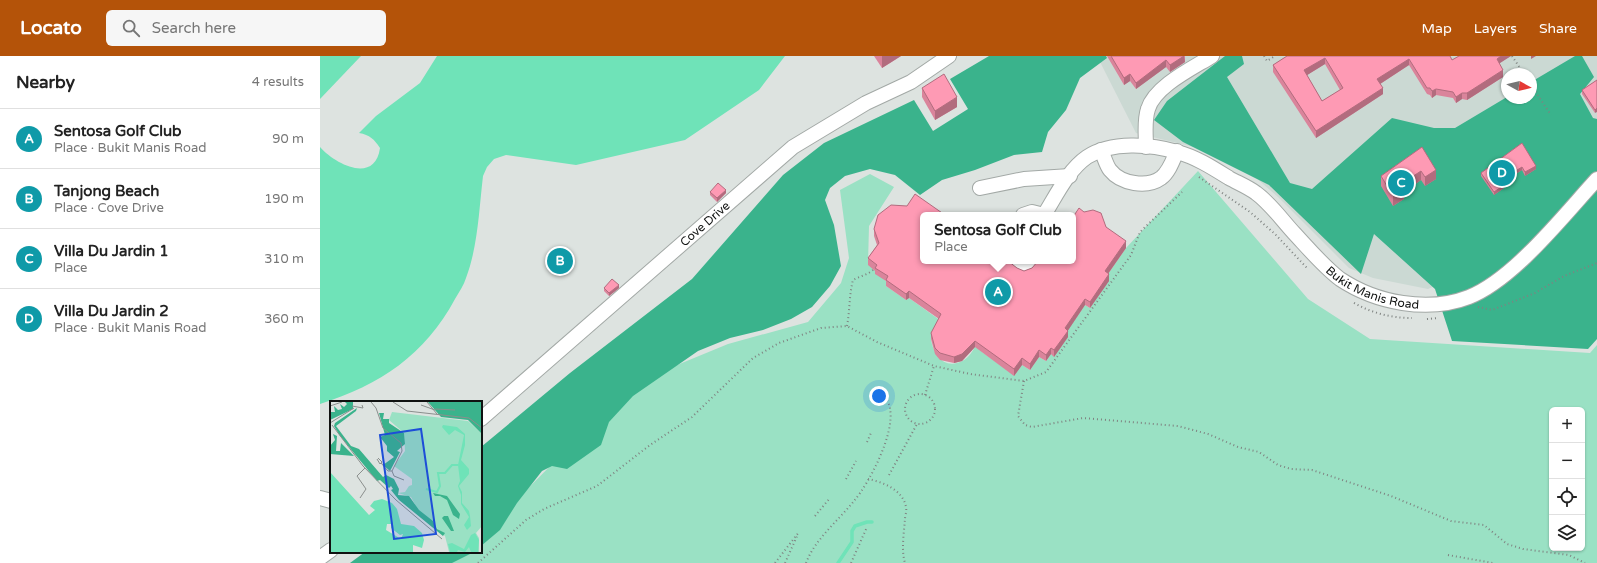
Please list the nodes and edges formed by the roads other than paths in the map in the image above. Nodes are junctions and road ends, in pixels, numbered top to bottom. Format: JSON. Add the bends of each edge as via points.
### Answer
{"nodes":[{"id":1,"x":949,"y":56,"type":"edge"},
{"id":2,"x":1212,"y":56,"type":"edge"},
{"id":3,"x":1146,"y":146,"type":"junction"},
{"id":4,"x":1101,"y":150,"type":"junction"},
{"id":5,"x":1177,"y":152,"type":"junction"},
{"id":6,"x":1070,"y":176,"type":"junction"},
{"id":7,"x":1597,"y":179,"type":"edge"},
{"id":8,"x":980,"y":188,"type":"dead end"},
{"id":9,"x":1046,"y":212,"type":"edge"},
{"id":10,"x":1016,"y":264,"type":"edge"},
{"id":11,"x":1030,"y":264,"type":"edge"},
{"id":12,"x":482,"y":418,"type":"edge"},
{"id":13,"x":320,"y":498,"type":"edge"},
{"id":14,"x":330,"y":501,"type":"edge"},
{"id":15,"x":330,"y":551,"type":"edge"},
{"id":16,"x":320,"y":558,"type":"edge"}],
"edges":[{"from":1,"to":12,"type":"street","name":"Cove Drive","via":[[911,82],[866,103],[793,146]]},
{"from":2,"to":3,"type":"street","via":[[1154,96],[1146,118]]},
{"from":3,"to":4,"type":"street","name":"Bukit Manis Road","via":[[1110,147]]},
{"from":3,"to":5,"type":"street","name":"Bukit Manis Road"},
{"from":4,"to":5,"type":"street","via":[[1110,170],[1128,182],[1140,184],[1150,183],[1162,177]]},
{"from":4,"to":6,"type":"street","name":"Bukit Manis Road","via":[[1086,158]]},
{"from":5,"to":7,"type":"street","name":"Bukit Manis Road","via":[[1195,158],[1257,193],[1340,278],[1368,294],[1404,302],[1434,304],[1468,297],[1504,276]]},
{"from":6,"to":8,"type":"street","via":[[1024,179]]},
{"from":6,"to":9,"type":"street","name":"Bukit Manis Road"},
{"from":10,"to":11,"type":"street","via":[[1026,268]]},
{"from":13,"to":14,"type":"street"},
{"from":15,"to":16,"type":"street"}]}
